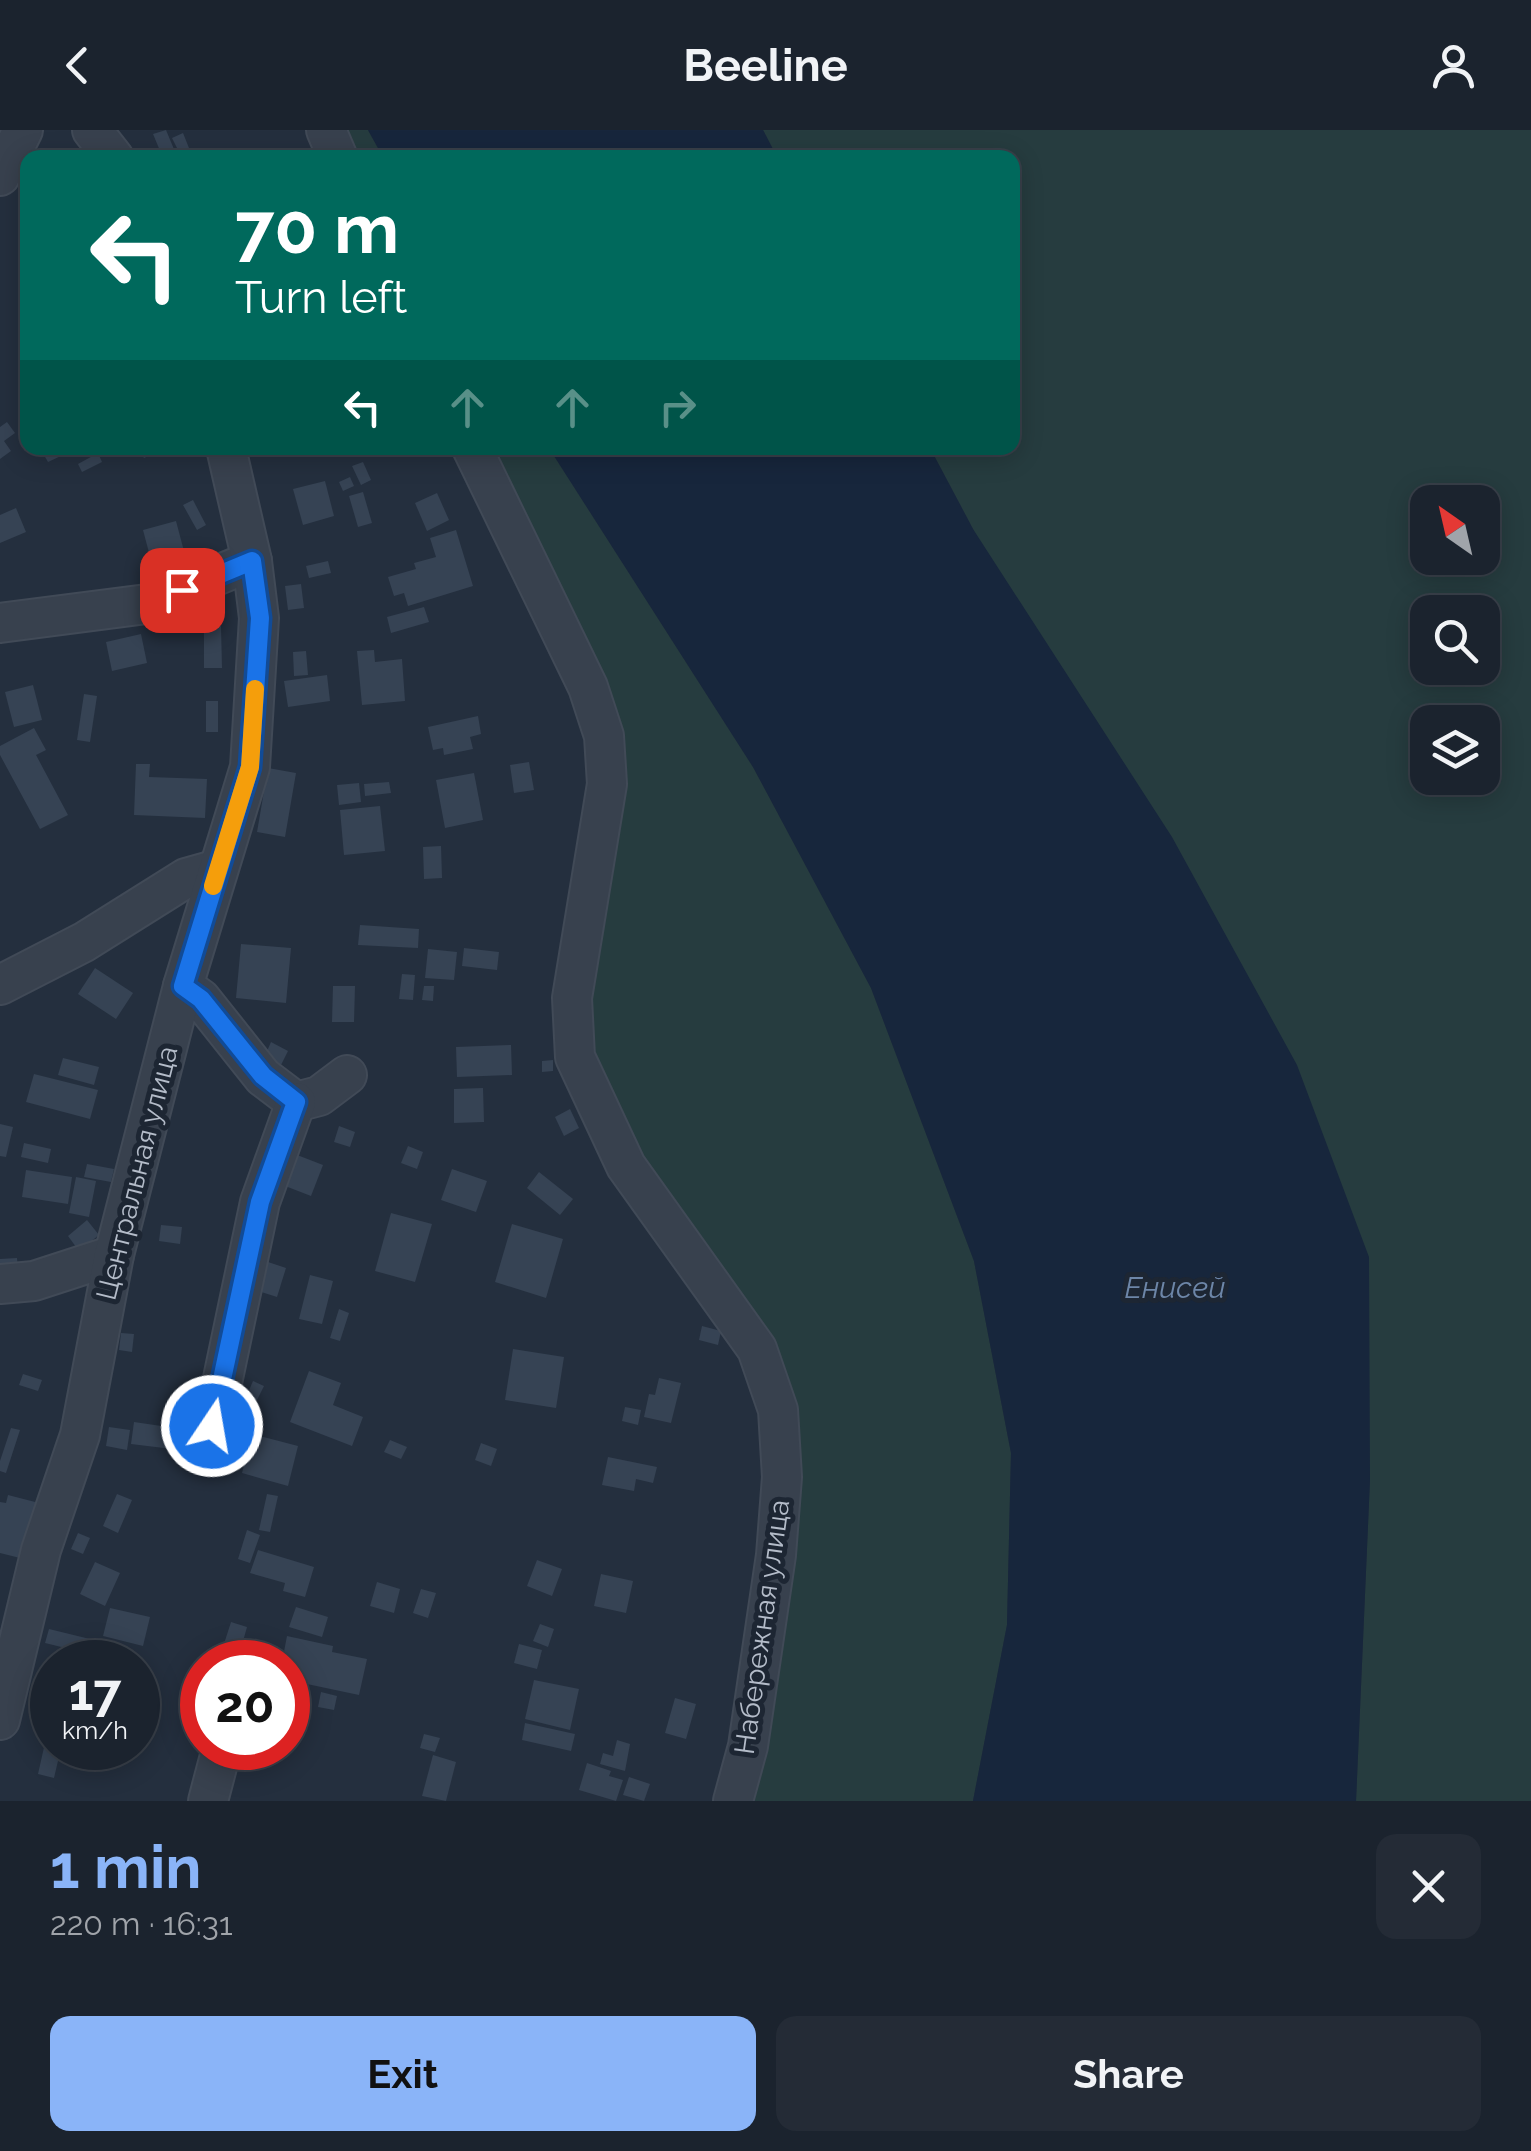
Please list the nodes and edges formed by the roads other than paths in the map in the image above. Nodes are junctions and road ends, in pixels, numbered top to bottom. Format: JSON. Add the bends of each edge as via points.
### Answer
{"nodes":[{"id":1,"x":22,"y":130,"type":"edge"},
{"id":2,"x":92,"y":130,"type":"edge"},
{"id":3,"x":108,"y":150,"type":"edge"},
{"id":4,"x":0,"y":176,"type":"edge"},
{"id":5,"x":228,"y":455,"type":"edge"},
{"id":6,"x":475,"y":455,"type":"edge"},
{"id":7,"x":252,"y":561,"type":"junction"},
{"id":8,"x":0,"y":622,"type":"edge"},
{"id":9,"x":218,"y":869,"type":"junction"},
{"id":10,"x":0,"y":985,"type":"edge"},
{"id":11,"x":183,"y":986,"type":"junction"},
{"id":12,"x":347,"y":1075,"type":"dead end"},
{"id":13,"x":296,"y":1102,"type":"junction"},
{"id":14,"x":114,"y":1255,"type":"junction"},
{"id":15,"x":0,"y":1284,"type":"edge"},
{"id":16,"x":212,"y":1426,"type":"dead end"},
{"id":17,"x":0,"y":1720,"type":"edge"},
{"id":18,"x":216,"y":1770,"type":"edge"},
{"id":19,"x":208,"y":1801,"type":"edge"},
{"id":20,"x":733,"y":1801,"type":"edge"}],
"edges":[{"from":1,"to":4,"type":"street"},
{"from":2,"to":3,"type":"street"},
{"from":5,"to":7,"type":"street","name":"Центральная улица"},
{"from":6,"to":20,"type":"street","name":"Набережная улица","via":[[588,687],[604,736],[607,784],[572,998],[575,1057],[626,1166],[757,1349],[778,1410],[776,1555],[748,1746]]},
{"from":7,"to":8,"type":"street","via":[[147,604]]},
{"from":7,"to":9,"type":"street","name":"Центральная улица","via":[[260,618],[250,767]]},
{"from":9,"to":10,"type":"street","via":[[186,878]]},
{"from":9,"to":11,"type":"street","name":"Центральная улица"},
{"from":11,"to":13,"type":"street","via":[[263,1076]]},
{"from":11,"to":14,"type":"street","name":"Центральная улица"},
{"from":12,"to":13,"type":"street","via":[[319,1096]]},
{"from":13,"to":16,"type":"street","via":[[260,1202]]},
{"from":14,"to":15,"type":"street","via":[[34,1281]]},
{"from":14,"to":17,"type":"street","name":"Центральная улица","via":[[80,1435],[41,1550]]},
{"from":18,"to":19,"type":"street"}]}
